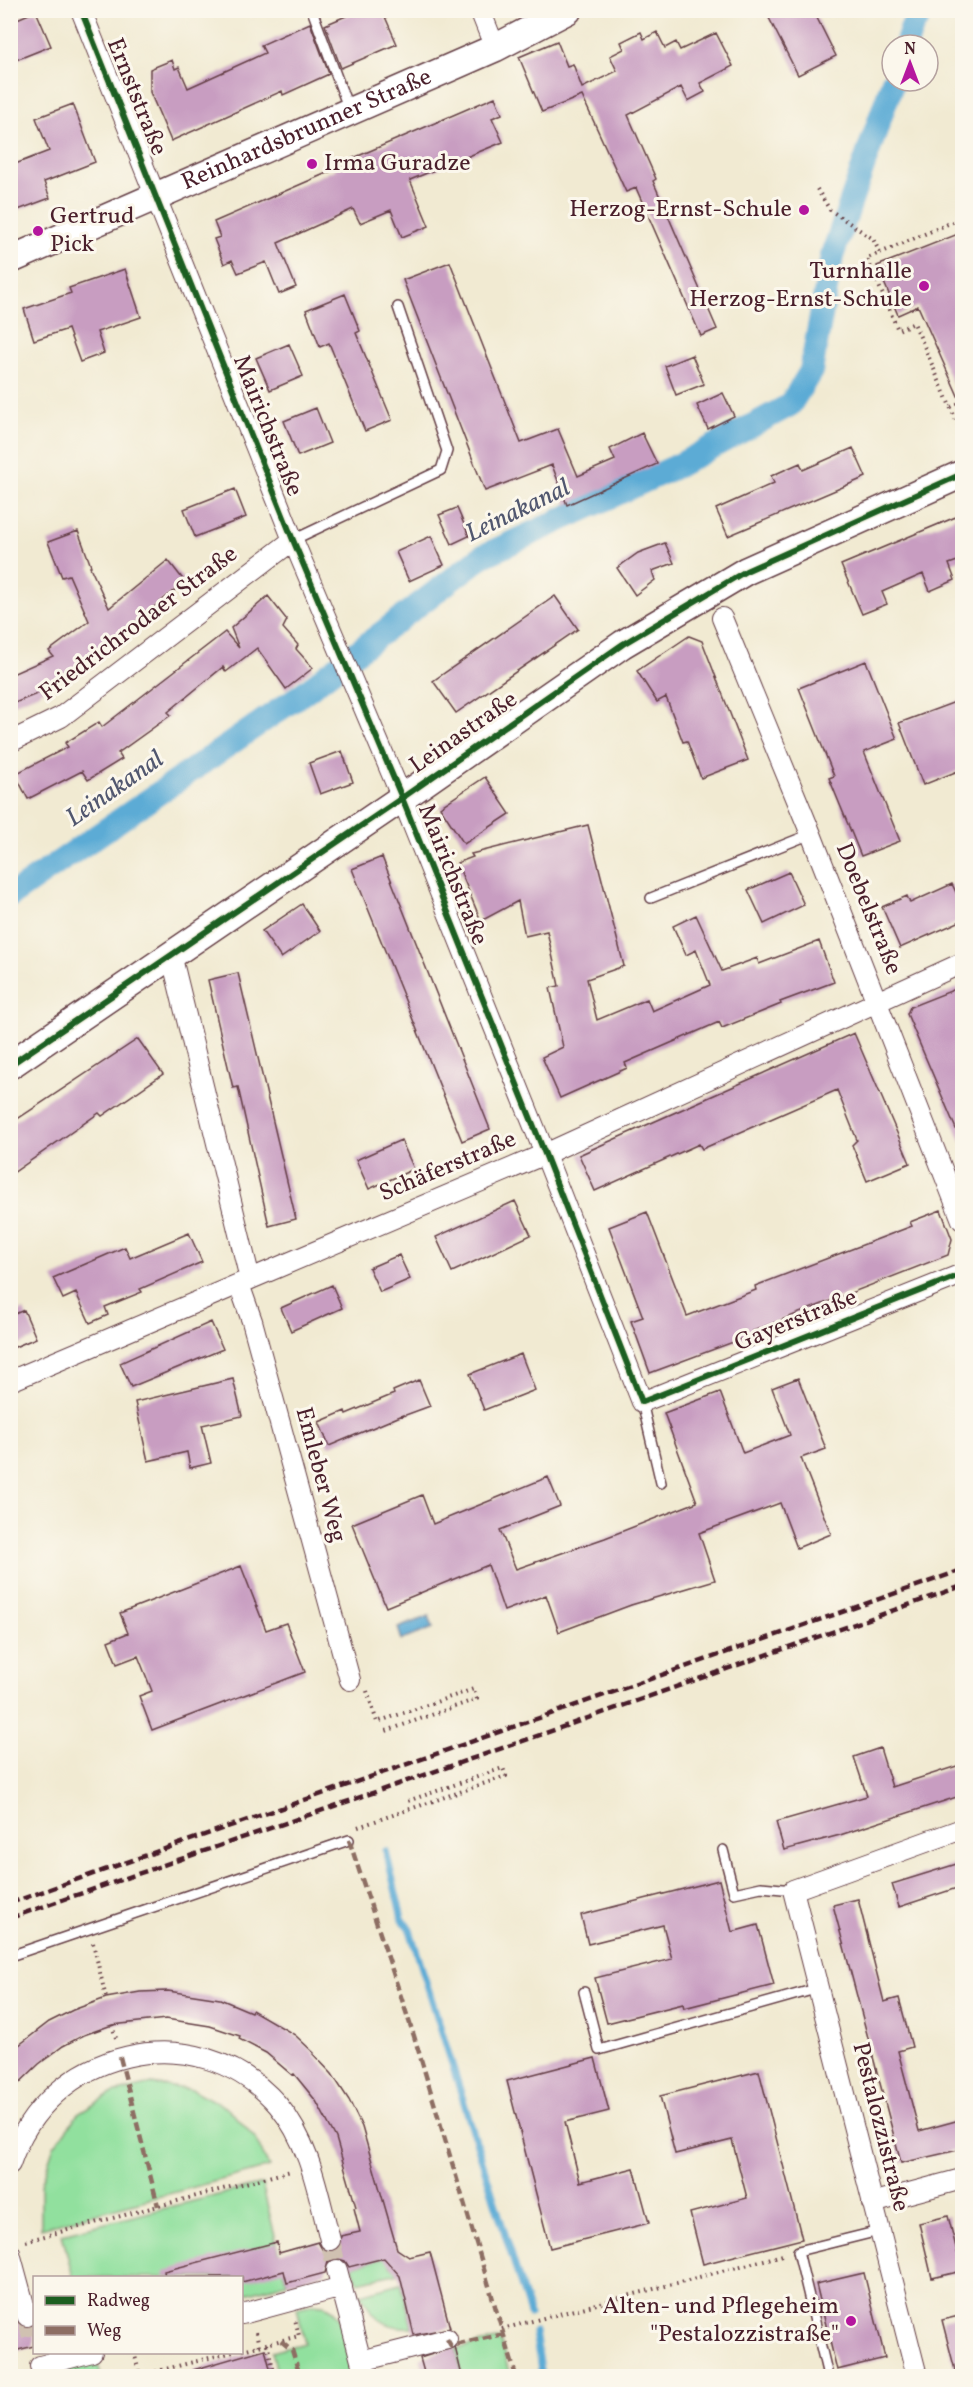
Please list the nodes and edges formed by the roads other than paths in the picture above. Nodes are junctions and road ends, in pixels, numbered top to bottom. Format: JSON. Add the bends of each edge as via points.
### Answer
{"nodes":[{"id":1,"x":81,"y":10,"type":"edge"},
{"id":2,"x":312,"y":10,"type":"edge"},
{"id":3,"x":480,"y":10,"type":"edge"},
{"id":4,"x":568,"y":10,"type":"edge"},
{"id":5,"x":495,"y":48,"type":"junction"},
{"id":6,"x":350,"y":112,"type":"junction"},
{"id":7,"x":157,"y":196,"type":"junction"},
{"id":8,"x":10,"y":260,"type":"edge"},
{"id":9,"x":398,"y":307,"type":"dead end"},
{"id":10,"x":963,"y":474,"type":"edge"},
{"id":11,"x":293,"y":540,"type":"junction"},
{"id":12,"x":722,"y":618,"type":"dead end"},
{"id":13,"x":10,"y":742,"type":"edge"},
{"id":14,"x":402,"y":798,"type":"junction"},
{"id":15,"x":811,"y":834,"type":"junction"},
{"id":16,"x":651,"y":898,"type":"dead end"},
{"id":17,"x":171,"y":954,"type":"junction"},
{"id":18,"x":963,"y":963,"type":"edge"},
{"id":19,"x":877,"y":1000,"type":"junction"},
{"id":20,"x":10,"y":1065,"type":"edge"},
{"id":21,"x":545,"y":1154,"type":"junction"},
{"id":22,"x":963,"y":1220,"type":"edge"},
{"id":23,"x":963,"y":1274,"type":"edge"},
{"id":24,"x":245,"y":1282,"type":"junction"},
{"id":25,"x":15,"y":1379,"type":"dead end"},
{"id":26,"x":642,"y":1402,"type":"junction"},
{"id":27,"x":661,"y":1483,"type":"dead end"},
{"id":28,"x":358,"y":1684,"type":"road end"},
{"id":29,"x":963,"y":1829,"type":"edge"},
{"id":30,"x":349,"y":1840,"type":"road end"},
{"id":31,"x":723,"y":1850,"type":"dead end"},
{"id":32,"x":793,"y":1890,"type":"junction"},
{"id":33,"x":10,"y":1956,"type":"edge"},
{"id":34,"x":819,"y":1988,"type":"junction"},
{"id":35,"x":584,"y":1992,"type":"dead end"},
{"id":36,"x":10,"y":2163,"type":"edge"},
{"id":37,"x":963,"y":2179,"type":"edge"},
{"id":38,"x":872,"y":2203,"type":"junction"},
{"id":39,"x":879,"y":2231,"type":"junction"},
{"id":40,"x":330,"y":2240,"type":"tunnel mouth"},
{"id":41,"x":16,"y":2248,"type":"edge"},
{"id":42,"x":243,"y":2314,"type":"edge"},
{"id":43,"x":27,"y":2316,"type":"tunnel mouth"},
{"id":44,"x":447,"y":2339,"type":"dead end"},
{"id":45,"x":84,"y":2354,"type":"edge"},
{"id":46,"x":40,"y":2365,"type":"edge"},
{"id":47,"x":363,"y":2369,"type":"edge"},
{"id":48,"x":828,"y":2376,"type":"edge"},
{"id":49,"x":917,"y":2376,"type":"edge"}],
"edges":[{"from":1,"to":7,"type":"street","name":"Ernststraße"},
{"from":2,"to":6,"type":"lane"},
{"from":3,"to":5,"type":"street"},
{"from":4,"to":5,"type":"street","name":"Reinhardsbrunner Straße"},
{"from":5,"to":6,"type":"street","name":"Reinhardsbrunner Straße"},
{"from":6,"to":7,"type":"street","name":"Reinhardsbrunner Straße"},
{"from":7,"to":8,"type":"street","name":"Reinhardsbrunner Straße"},
{"from":7,"to":11,"type":"street","name":"Mairichstraße"},
{"from":9,"to":11,"type":"lane","via":[[447,451],[441,470]]},
{"from":10,"to":14,"type":"street","name":"Leinastraße","via":[[746,571],[680,609],[623,644]]},
{"from":11,"to":13,"type":"street","name":"Friedrichrodaer Straße","via":[[61,717]]},
{"from":11,"to":14,"type":"street","name":"Mairichstraße"},
{"from":12,"to":15,"type":"street","name":"Doebelstraße"},
{"from":14,"to":17,"type":"street","name":"Leinastraße"},
{"from":14,"to":21,"type":"street","name":"Mairichstraße"},
{"from":15,"to":16,"type":"lane"},
{"from":15,"to":19,"type":"street","name":"Doebelstraße"},
{"from":17,"to":20,"type":"street","name":"Leinastraße"},
{"from":17,"to":24,"type":"street","name":"Emleber Weg"},
{"from":18,"to":19,"type":"street","name":"Schäferstraße"},
{"from":19,"to":21,"type":"street","name":"Schäferstraße"},
{"from":19,"to":22,"type":"street","name":"Doebelstraße"},
{"from":21,"to":24,"type":"street","name":"Schäferstraße"},
{"from":21,"to":26,"type":"street","name":"Mairichstraße"},
{"from":23,"to":26,"type":"street","name":"Gayerstraße"},
{"from":24,"to":25,"type":"street","name":"Schäferstraße"},
{"from":24,"to":28,"type":"street","name":"Emleber Weg","via":[[252,1321]]},
{"from":26,"to":27,"type":"lane"},
{"from":29,"to":32,"type":"street"},
{"from":30,"to":33,"type":"lane"},
{"from":31,"to":32,"type":"lane","via":[[734,1893],[761,1887]]},
{"from":32,"to":34,"type":"street","name":"Pestalozzistraße"},
{"from":34,"to":35,"type":"lane","via":[[599,2049]]},
{"from":34,"to":38,"type":"street","name":"Pestalozzistraße"},
{"from":36,"to":40,"type":"street","via":[[35,2114],[76,2076],[120,2057],[149,2052],[203,2058],[252,2082],[290,2121],[311,2166]]},
{"from":37,"to":38,"type":"street"},
{"from":38,"to":39,"type":"street","name":"Pestalozzistraße"},
{"from":39,"to":48,"type":"lane","via":[[798,2252]]},
{"from":39,"to":49,"type":"street","name":"Pestalozzistraße"},
{"from":41,"to":43,"type":"street"},
{"from":42,"to":47,"type":"street","via":[[290,2301],[340,2278]]},
{"from":44,"to":47,"type":"street"},
{"from":45,"to":46,"type":"street"}]}
